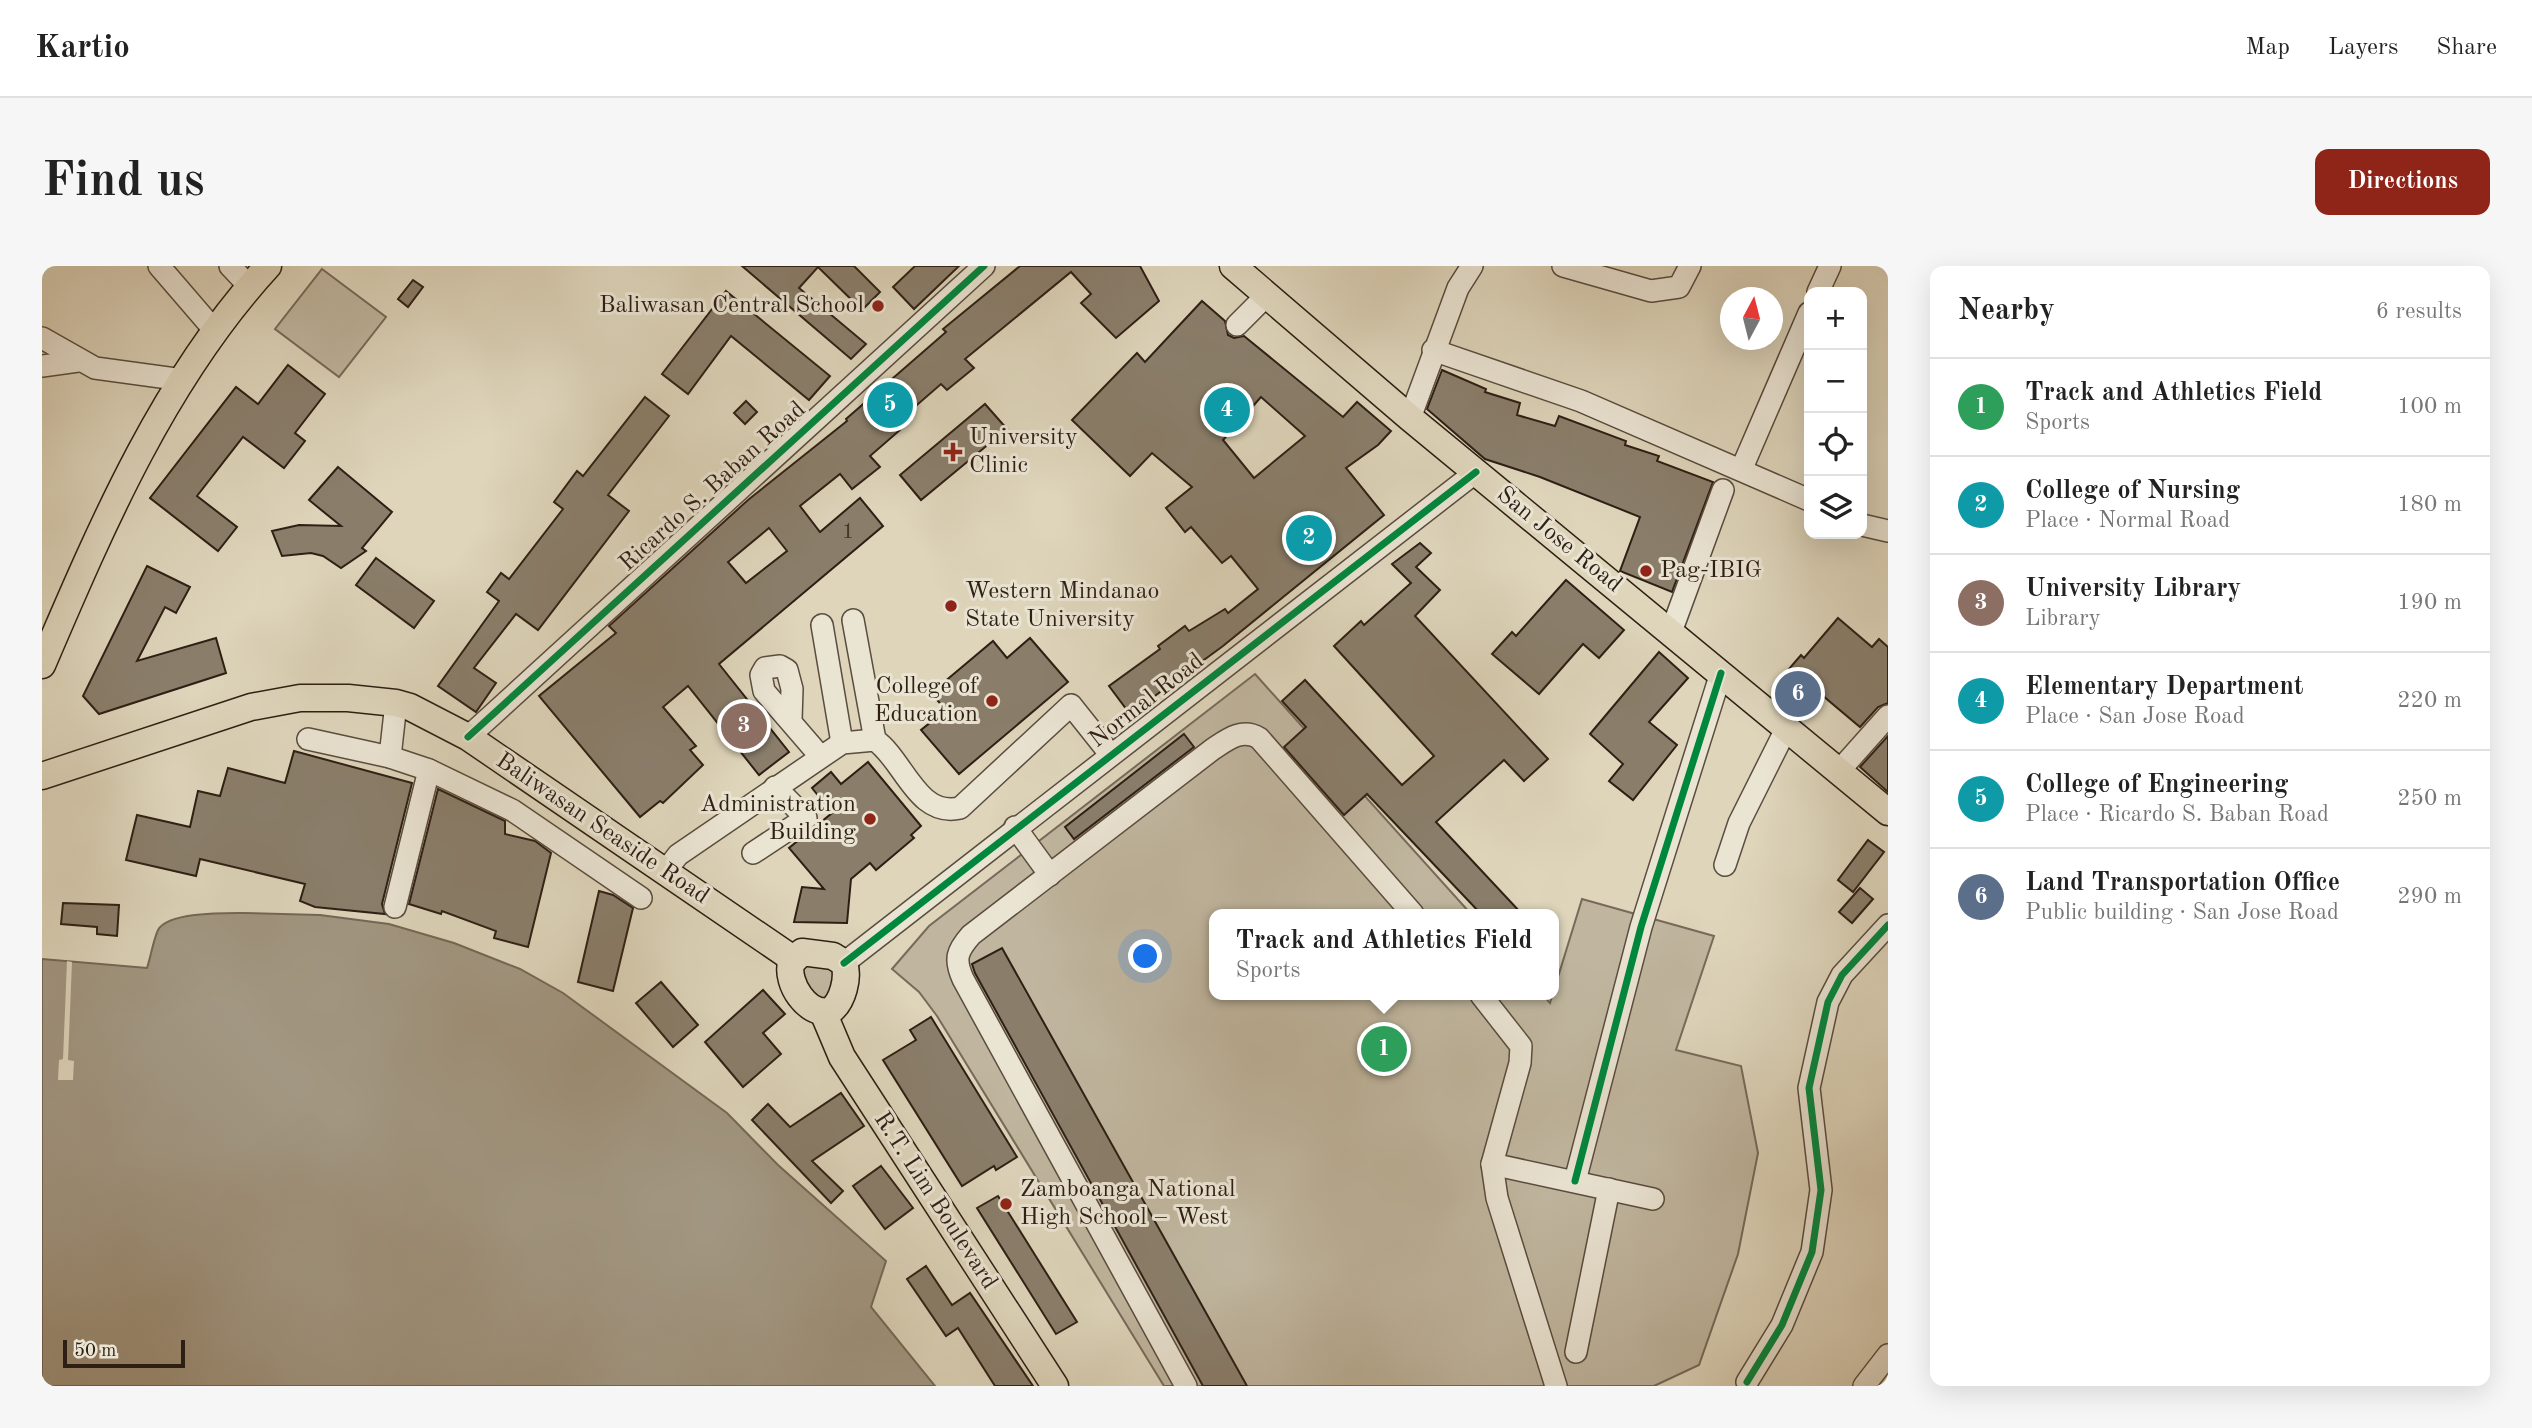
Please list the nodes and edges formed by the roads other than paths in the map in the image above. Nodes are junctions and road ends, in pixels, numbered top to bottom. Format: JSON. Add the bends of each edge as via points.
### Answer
{"nodes":[{"id":1,"x":159,"y":266,"type":"edge"},
{"id":2,"x":230,"y":266,"type":"edge"},
{"id":3,"x":268,"y":266,"type":"edge"},
{"id":4,"x":984,"y":266,"type":"edge"},
{"id":5,"x":1233,"y":266,"type":"edge"},
{"id":6,"x":1472,"y":266,"type":"edge"},
{"id":7,"x":1690,"y":266,"type":"edge"},
{"id":8,"x":1830,"y":266,"type":"edge"},
{"id":9,"x":1572,"y":267,"type":"edge"},
{"id":10,"x":249,"y":286,"type":"junction"},
{"id":11,"x":1820,"y":287,"type":"edge"},
{"id":12,"x":1267,"y":295,"type":"junction"},
{"id":13,"x":1804,"y":325,"type":"edge"},
{"id":14,"x":1237,"y":326,"type":"dead end"},
{"id":15,"x":215,"y":331,"type":"junction"},
{"id":16,"x":42,"y":338,"type":"edge"},
{"id":17,"x":1433,"y":350,"type":"junction"},
{"id":18,"x":78,"y":361,"type":"junction"},
{"id":19,"x":42,"y":366,"type":"edge"},
{"id":20,"x":183,"y":380,"type":"junction"},
{"id":21,"x":1410,"y":418,"type":"junction"},
{"id":22,"x":1742,"y":468,"type":"junction"},
{"id":23,"x":1476,"y":472,"type":"junction"},
{"id":24,"x":1723,"y":490,"type":"dead end"},
{"id":25,"x":1804,"y":498,"type":"edge"},
{"id":26,"x":1867,"y":526,"type":"edge"},
{"id":27,"x":1888,"y":531,"type":"edge"},
{"id":28,"x":853,"y":620,"type":"dead end"},
{"id":29,"x":822,"y":625,"type":"dead end"},
{"id":30,"x":1671,"y":632,"type":"junction"},
{"id":31,"x":42,"y":665,"type":"edge"},
{"id":32,"x":1721,"y":673,"type":"junction"},
{"id":33,"x":396,"y":703,"type":"junction"},
{"id":34,"x":1888,"y":716,"type":"edge"},
{"id":35,"x":791,"y":720,"type":"dead end"},
{"id":36,"x":1787,"y":727,"type":"junction"},
{"id":37,"x":468,"y":737,"type":"junction"},
{"id":38,"x":308,"y":739,"type":"dead end"},
{"id":39,"x":875,"y":740,"type":"junction"},
{"id":40,"x":842,"y":743,"type":"junction"},
{"id":41,"x":1110,"y":754,"type":"junction"},
{"id":42,"x":820,"y":756,"type":"junction"},
{"id":43,"x":390,"y":757,"type":"junction"},
{"id":44,"x":429,"y":770,"type":"junction"},
{"id":45,"x":1839,"y":771,"type":"junction"},
{"id":46,"x":42,"y":776,"type":"edge"},
{"id":47,"x":775,"y":788,"type":"junction"},
{"id":48,"x":1888,"y":811,"type":"edge"},
{"id":49,"x":1015,"y":827,"type":"junction"},
{"id":50,"x":753,"y":853,"type":"dead end"},
{"id":51,"x":1725,"y":865,"type":"dead end"},
{"id":52,"x":665,"y":872,"type":"junction"},
{"id":53,"x":1051,"y":875,"type":"junction"},
{"id":54,"x":641,"y":898,"type":"dead end"},
{"id":55,"x":394,"y":907,"type":"dead end"},
{"id":56,"x":1409,"y":909,"type":"edge"},
{"id":57,"x":1884,"y":937,"type":"edge"},
{"id":58,"x":793,"y":959,"type":"junction"},
{"id":59,"x":844,"y":963,"type":"junction"},
{"id":60,"x":1485,"y":1000,"type":"edge"},
{"id":61,"x":823,"y":1012,"type":"junction"},
{"id":62,"x":1492,"y":1164,"type":"junction"},
{"id":63,"x":1575,"y":1181,"type":"junction"},
{"id":64,"x":1609,"y":1189,"type":"junction"},
{"id":65,"x":1653,"y":1199,"type":"dead end"},
{"id":66,"x":1576,"y":1352,"type":"dead end"},
{"id":67,"x":1888,"y":1354,"type":"edge"},
{"id":68,"x":1747,"y":1381,"type":"dead end"},
{"id":69,"x":1055,"y":1386,"type":"edge"},
{"id":70,"x":1186,"y":1386,"type":"edge"},
{"id":71,"x":1556,"y":1386,"type":"edge"},
{"id":72,"x":1864,"y":1386,"type":"edge"}],
"edges":[{"from":1,"to":15,"type":"street"},
{"from":2,"to":10,"type":"street"},
{"from":3,"to":10,"type":"main road"},
{"from":4,"to":37,"type":"street","name":"Ricardo S. Baban Road"},
{"from":5,"to":12,"type":"main road","name":"San Jose Road"},
{"from":6,"to":17,"type":"street"},
{"from":7,"to":9,"type":"street","via":[[1679,287],[1662,292]]},
{"from":8,"to":11,"type":"street"},
{"from":10,"to":15,"type":"main road"},
{"from":12,"to":14,"type":"street"},
{"from":12,"to":21,"type":"main road","name":"San Jose Road"},
{"from":13,"to":22,"type":"street"},
{"from":15,"to":20,"type":"main road"},
{"from":16,"to":18,"type":"street"},
{"from":17,"to":21,"type":"street"},
{"from":17,"to":22,"type":"street","via":[[1581,401]]},
{"from":18,"to":19,"type":"street"},
{"from":18,"to":20,"type":"street","via":[[116,373]]},
{"from":20,"to":31,"type":"main road","via":[[139,453]]},
{"from":21,"to":23,"type":"main road","name":"San Jose Road"},
{"from":22,"to":25,"type":"street"},
{"from":23,"to":30,"type":"main road","name":"San Jose Road"},
{"from":23,"to":41,"type":"street","name":"Normal Road"},
{"from":24,"to":30,"type":"street"},
{"from":26,"to":27,"type":"street"},
{"from":28,"to":39,"type":"street"},
{"from":29,"to":40,"type":"street"},
{"from":30,"to":32,"type":"main road","name":"San Jose Road"},
{"from":32,"to":36,"type":"main road","name":"San Jose Road"},
{"from":32,"to":63,"type":"street","via":[[1641,927]]},
{"from":33,"to":37,"type":"main road","name":"Baliwasan Seaside Road"},
{"from":33,"to":43,"type":"street"},
{"from":33,"to":46,"type":"main road","name":"Baliwasan Seaside Road","via":[[348,698],[279,700]]},
{"from":34,"to":45,"type":"street"},
{"from":35,"to":42,"type":"street"},
{"from":36,"to":45,"type":"main road","name":"San Jose Road"},
{"from":36,"to":51,"type":"street","via":[[1739,823]]},
{"from":37,"to":52,"type":"main road","name":"Baliwasan Seaside Road"},
{"from":38,"to":43,"type":"street"},
{"from":39,"to":40,"type":"street"},
{"from":39,"to":41,"type":"street","via":[[924,800],[943,809],[960,808],[1071,705]]},
{"from":40,"to":42,"type":"street"},
{"from":41,"to":49,"type":"street","name":"Normal Road"},
{"from":42,"to":47,"type":"street"},
{"from":43,"to":44,"type":"street"},
{"from":44,"to":54,"type":"street","via":[[512,810]]},
{"from":44,"to":55,"type":"street"},
{"from":45,"to":48,"type":"main road","name":"San Jose Road"},
{"from":47,"to":50,"type":"street","via":[[806,818]]},
{"from":47,"to":52,"type":"street","via":[[678,855]]},
{"from":49,"to":53,"type":"street"},
{"from":49,"to":59,"type":"street","name":"Normal Road"},
{"from":52,"to":58,"type":"main road","name":"Baliwasan Seaside Road"},
{"from":53,"to":56,"type":"street","via":[[1213,749],[1240,734],[1251,734]]},
{"from":53,"to":70,"type":"street","via":[[971,935],[959,948],[957,966]]},
{"from":57,"to":68,"type":"street","via":[[1842,975],[1828,1002],[1809,1088],[1821,1190],[1812,1252],[1782,1325]]},
{"from":58,"to":59,"type":"main road","via":[[807,952],[837,957]]},
{"from":58,"to":61,"type":"main road","via":[[790,978],[811,1009]]},
{"from":59,"to":61,"type":"main road","via":[[839,1002]]},
{"from":60,"to":62,"type":"street","via":[[1518,1039],[1522,1053]]},
{"from":61,"to":69,"type":"main road","name":"R.T. Lim Boulevard","via":[[842,1057]]},
{"from":62,"to":63,"type":"street"},
{"from":62,"to":71,"type":"street","via":[[1497,1198]]},
{"from":63,"to":64,"type":"street"},
{"from":64,"to":65,"type":"street"},
{"from":64,"to":66,"type":"street"},
{"from":67,"to":72,"type":"street"}]}
